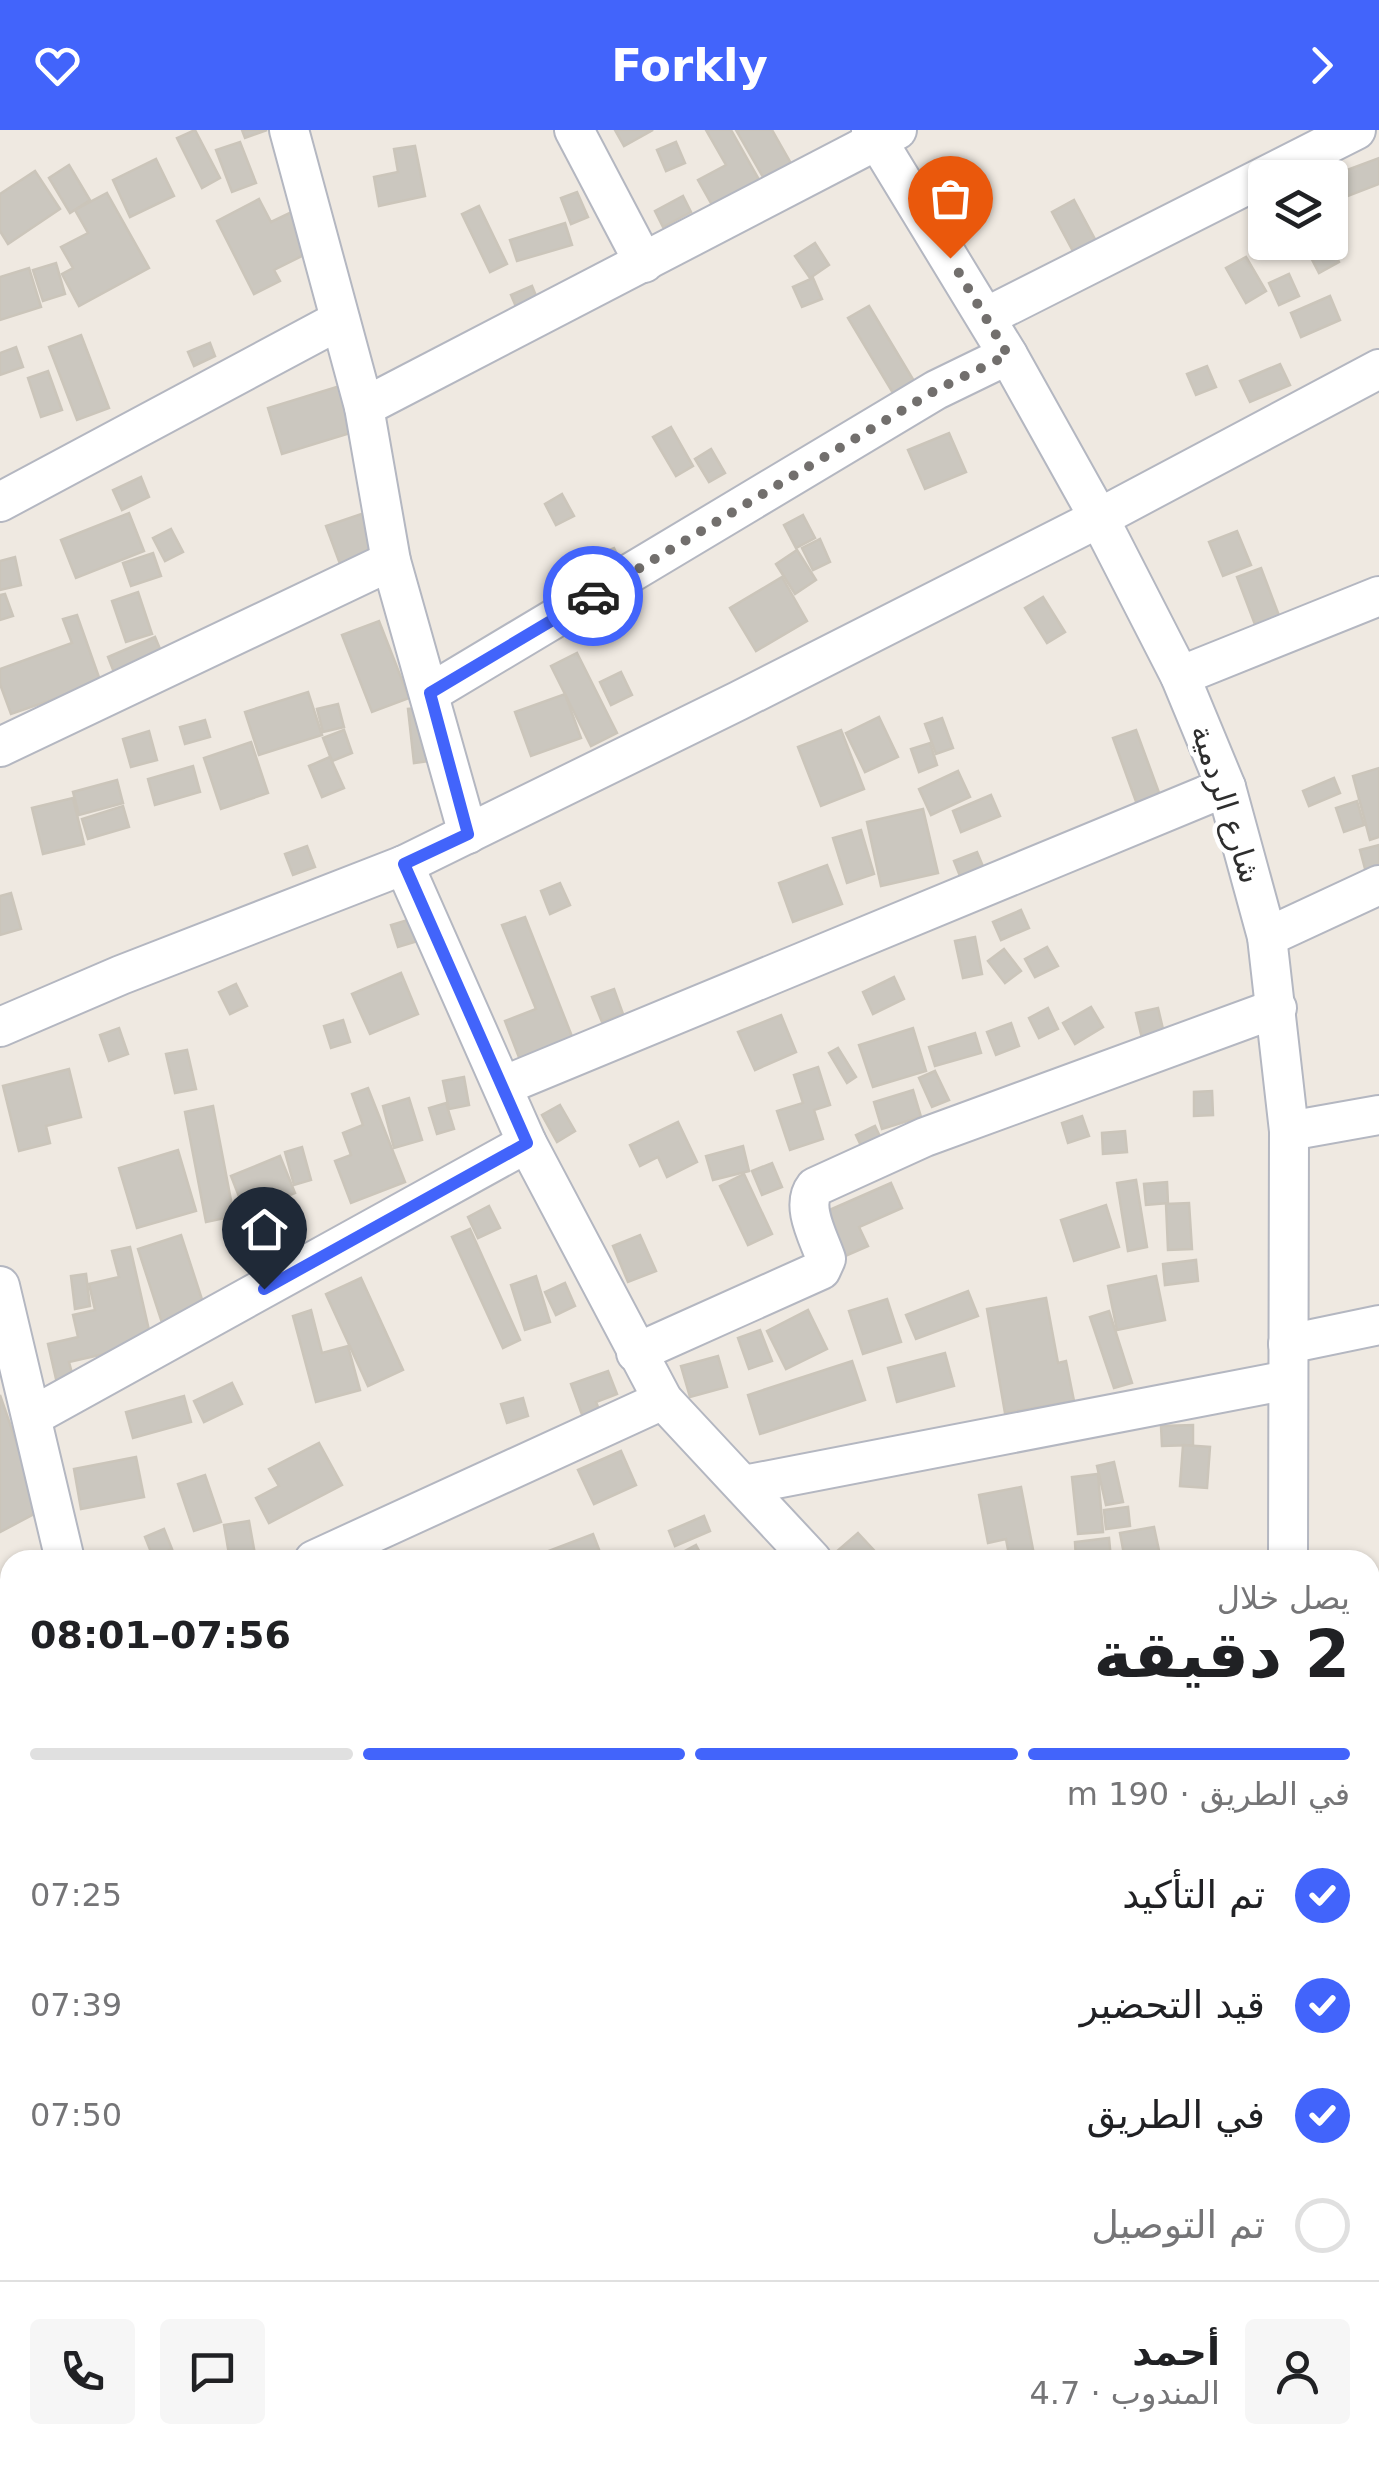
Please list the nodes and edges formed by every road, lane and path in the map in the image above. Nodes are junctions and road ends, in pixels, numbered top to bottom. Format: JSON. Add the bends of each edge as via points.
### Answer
{"nodes":[{"id":1,"x":289,"y":130,"type":"edge"},
{"id":2,"x":574,"y":130,"type":"edge"},
{"id":3,"x":1356,"y":130,"type":"edge"},
{"id":4,"x":882,"y":134,"type":"edge"},
{"id":5,"x":644,"y":263,"type":"junction"},
{"id":6,"x":986,"y":317,"type":"junction"},
{"id":7,"x":340,"y":320,"type":"junction"},
{"id":8,"x":1008,"y":355,"type":"junction"},
{"id":9,"x":1379,"y":369,"type":"edge"},
{"id":10,"x":364,"y":407,"type":"junction"},
{"id":11,"x":0,"y":502,"type":"edge"},
{"id":12,"x":1099,"y":518,"type":"junction"},
{"id":13,"x":391,"y":561,"type":"junction"},
{"id":14,"x":1379,"y":596,"type":"edge"},
{"id":15,"x":1180,"y":676,"type":"junction"},
{"id":16,"x":430,"y":693,"type":"junction"},
{"id":17,"x":0,"y":746,"type":"edge"},
{"id":18,"x":1226,"y":788,"type":"junction"},
{"id":19,"x":468,"y":834,"type":"junction"},
{"id":20,"x":404,"y":864,"type":"junction"},
{"id":21,"x":1379,"y":885,"type":"edge"},
{"id":22,"x":1267,"y":937,"type":"junction"},
{"id":23,"x":1277,"y":1008,"type":"junction"},
{"id":24,"x":0,"y":1026,"type":"edge"},
{"id":25,"x":504,"y":1086,"type":"junction"},
{"id":26,"x":1379,"y":1115,"type":"edge"},
{"id":27,"x":1289,"y":1131,"type":"junction"},
{"id":28,"x":527,"y":1143,"type":"junction"},
{"id":29,"x":0,"y":1286,"type":"edge"},
{"id":30,"x":1379,"y":1325,"type":"edge"},
{"id":31,"x":7,"y":1336,"type":"edge"},
{"id":32,"x":636,"y":1352,"type":"junction"},
{"id":33,"x":1288,"y":1362,"type":"junction"},
{"id":34,"x":664,"y":1400,"type":"junction"},
{"id":35,"x":33,"y":1416,"type":"junction"},
{"id":36,"x":744,"y":1485,"type":"junction"},
{"id":37,"x":63,"y":1550,"type":"edge"},
{"id":38,"x":336,"y":1550,"type":"edge"},
{"id":39,"x":803,"y":1550,"type":"edge"},
{"id":40,"x":1288,"y":1550,"type":"edge"}],
"edges":[{"from":1,"to":7,"type":"street"},
{"from":2,"to":5,"type":"street"},
{"from":3,"to":6,"type":"street"},
{"from":4,"to":5,"type":"street"},
{"from":4,"to":6,"type":"street","name":"شارع الردمية"},
{"from":5,"to":10,"type":"street"},
{"from":6,"to":8,"type":"street","name":"شارع الردمية"},
{"from":7,"to":10,"type":"street"},
{"from":7,"to":11,"type":"street"},
{"from":8,"to":12,"type":"street","name":"شارع الردمية"},
{"from":8,"to":16,"type":"street","via":[[936,390]]},
{"from":9,"to":12,"type":"street"},
{"from":10,"to":13,"type":"street"},
{"from":12,"to":15,"type":"street","name":"شارع الردمية"},
{"from":12,"to":19,"type":"street"},
{"from":13,"to":16,"type":"street"},
{"from":13,"to":17,"type":"street"},
{"from":14,"to":15,"type":"street"},
{"from":15,"to":18,"type":"street","name":"شارع الردمية"},
{"from":16,"to":19,"type":"street"},
{"from":18,"to":22,"type":"street","name":"شارع الردمية"},
{"from":18,"to":25,"type":"street"},
{"from":19,"to":20,"type":"street"},
{"from":20,"to":24,"type":"street"},
{"from":20,"to":25,"type":"street"},
{"from":21,"to":22,"type":"street"},
{"from":22,"to":23,"type":"street","name":"شارع الردمية"},
{"from":23,"to":27,"type":"street","name":"شارع الردمية"},
{"from":23,"to":32,"type":"street","via":[[925,1137],[815,1188],[808,1205],[824,1268]]},
{"from":25,"to":28,"type":"street"},
{"from":26,"to":27,"type":"street"},
{"from":27,"to":33,"type":"street","name":"شارع الردمية"},
{"from":28,"to":32,"type":"street"},
{"from":28,"to":35,"type":"street"},
{"from":29,"to":31,"type":"street"},
{"from":30,"to":33,"type":"street"},
{"from":31,"to":35,"type":"street"},
{"from":32,"to":34,"type":"street"},
{"from":33,"to":36,"type":"street"},
{"from":33,"to":40,"type":"street","name":"شارع الردمية"},
{"from":34,"to":36,"type":"street"},
{"from":34,"to":38,"type":"street"},
{"from":35,"to":37,"type":"street"},
{"from":36,"to":39,"type":"street"}]}
